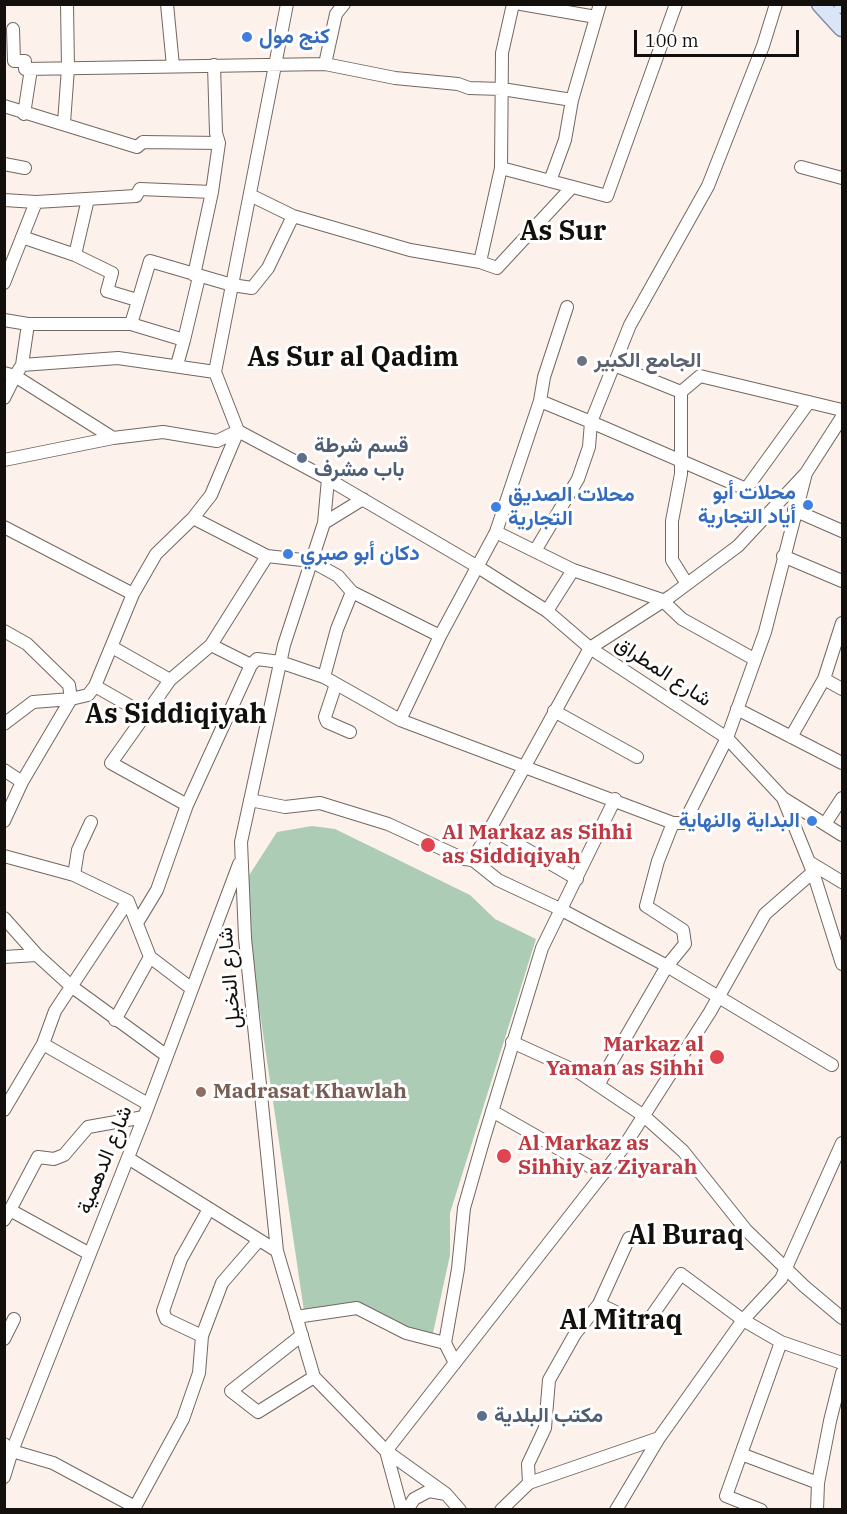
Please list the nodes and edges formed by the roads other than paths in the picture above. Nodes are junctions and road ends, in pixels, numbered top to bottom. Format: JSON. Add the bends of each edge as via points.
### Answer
{"nodes":[{"id":1,"x":68,"y":4,"type":"edge"},
{"id":2,"x":167,"y":4,"type":"edge"},
{"id":3,"x":287,"y":4,"type":"edge"},
{"id":4,"x":344,"y":4,"type":"edge"},
{"id":5,"x":513,"y":4,"type":"edge"},
{"id":6,"x":521,"y":4,"type":"edge"},
{"id":7,"x":676,"y":4,"type":"edge"},
{"id":8,"x":776,"y":4,"type":"edge"},
{"id":9,"x":820,"y":4,"type":"edge"},
{"id":10,"x":598,"y":11,"type":"edge"},
{"id":11,"x":843,"y":28,"type":"edge"},
{"id":12,"x":13,"y":29,"type":"dead end"},
{"id":13,"x":9,"y":49,"type":"edge"},
{"id":14,"x":276,"y":63,"type":"junction"},
{"id":15,"x":325,"y":64,"type":"junction"},
{"id":16,"x":214,"y":65,"type":"junction"},
{"id":17,"x":173,"y":66,"type":"junction"},
{"id":18,"x":68,"y":68,"type":"junction"},
{"id":19,"x":31,"y":69,"type":"junction"},
{"id":20,"x":502,"y":89,"type":"junction"},
{"id":21,"x":573,"y":100,"type":"junction"},
{"id":22,"x":4,"y":106,"type":"edge"},
{"id":23,"x":24,"y":114,"type":"junction"},
{"id":24,"x":64,"y":123,"type":"junction"},
{"id":25,"x":219,"y":142,"type":"junction"},
{"id":26,"x":4,"y":164,"type":"edge"},
{"id":27,"x":801,"y":167,"type":"dead end"},
{"id":28,"x":25,"y":168,"type":"dead end"},
{"id":29,"x":501,"y":168,"type":"junction"},
{"id":30,"x":843,"y":178,"type":"edge"},
{"id":31,"x":550,"y":181,"type":"junction"},
{"id":32,"x":572,"y":187,"type":"junction"},
{"id":33,"x":212,"y":192,"type":"junction"},
{"id":34,"x":250,"y":195,"type":"junction"},
{"id":35,"x":88,"y":199,"type":"junction"},
{"id":36,"x":4,"y":200,"type":"edge"},
{"id":37,"x":36,"y":202,"type":"junction"},
{"id":38,"x":293,"y":216,"type":"junction"},
{"id":39,"x":22,"y":237,"type":"junction"},
{"id":40,"x":75,"y":255,"type":"junction"},
{"id":41,"x":480,"y":262,"type":"junction"},
{"id":42,"x":196,"y":276,"type":"junction"},
{"id":43,"x":4,"y":283,"type":"edge"},
{"id":44,"x":232,"y":285,"type":"junction"},
{"id":45,"x":137,"y":300,"type":"junction"},
{"id":46,"x":567,"y":307,"type":"dead end"},
{"id":47,"x":4,"y":320,"type":"edge"},
{"id":48,"x":28,"y":324,"type":"junction"},
{"id":49,"x":131,"y":324,"type":"junction"},
{"id":50,"x":184,"y":340,"type":"junction"},
{"id":51,"x":22,"y":365,"type":"junction"},
{"id":52,"x":177,"y":365,"type":"junction"},
{"id":53,"x":614,"y":365,"type":"junction"},
{"id":54,"x":215,"y":372,"type":"junction"},
{"id":55,"x":10,"y":374,"type":"edge"},
{"id":56,"x":681,"y":392,"type":"junction"},
{"id":57,"x":4,"y":398,"type":"edge"},
{"id":58,"x":540,"y":401,"type":"junction"},
{"id":59,"x":809,"y":402,"type":"junction"},
{"id":60,"x":843,"y":411,"type":"edge"},
{"id":61,"x":843,"y":417,"type":"edge"},
{"id":62,"x":591,"y":422,"type":"junction"},
{"id":63,"x":238,"y":431,"type":"junction"},
{"id":64,"x":113,"y":438,"type":"junction"},
{"id":65,"x":4,"y":460,"type":"edge"},
{"id":66,"x":681,"y":461,"type":"junction"},
{"id":67,"x":806,"y":473,"type":"junction"},
{"id":68,"x":327,"y":479,"type":"junction"},
{"id":69,"x":363,"y":499,"type":"junction"},
{"id":70,"x":794,"y":510,"type":"junction"},
{"id":71,"x":193,"y":518,"type":"junction"},
{"id":72,"x":324,"y":523,"type":"junction"},
{"id":73,"x":4,"y":527,"type":"edge"},
{"id":74,"x":843,"y":531,"type":"edge"},
{"id":75,"x":496,"y":532,"type":"junction"},
{"id":76,"x":536,"y":551,"type":"junction"},
{"id":77,"x":267,"y":556,"type":"junction"},
{"id":78,"x":783,"y":556,"type":"junction"},
{"id":79,"x":311,"y":561,"type":"junction"},
{"id":80,"x":478,"y":567,"type":"junction"},
{"id":81,"x":573,"y":570,"type":"junction"},
{"id":82,"x":843,"y":581,"type":"edge"},
{"id":83,"x":687,"y":584,"type":"junction"},
{"id":84,"x":352,"y":592,"type":"junction"},
{"id":85,"x":133,"y":594,"type":"junction"},
{"id":86,"x":662,"y":600,"type":"junction"},
{"id":87,"x":547,"y":611,"type":"junction"},
{"id":88,"x":843,"y":622,"type":"edge"},
{"id":89,"x":4,"y":631,"type":"edge"},
{"id":90,"x":441,"y":636,"type":"junction"},
{"id":91,"x":211,"y":645,"type":"junction"},
{"id":92,"x":112,"y":647,"type":"junction"},
{"id":93,"x":590,"y":648,"type":"junction"},
{"id":94,"x":754,"y":659,"type":"junction"},
{"id":95,"x":280,"y":662,"type":"junction"},
{"id":96,"x":251,"y":665,"type":"junction"},
{"id":97,"x":324,"y":677,"type":"junction"},
{"id":98,"x":824,"y":679,"type":"junction"},
{"id":99,"x":170,"y":680,"type":"junction"},
{"id":100,"x":336,"y":684,"type":"junction"},
{"id":101,"x":95,"y":686,"type":"junction"},
{"id":102,"x":843,"y":689,"type":"edge"},
{"id":103,"x":71,"y":699,"type":"junction"},
{"id":104,"x":737,"y":709,"type":"junction"},
{"id":105,"x":554,"y":711,"type":"junction"},
{"id":106,"x":144,"y":714,"type":"junction"},
{"id":107,"x":400,"y":720,"type":"junction"},
{"id":108,"x":4,"y":724,"type":"edge"},
{"id":109,"x":350,"y":732,"type":"dead end"},
{"id":110,"x":791,"y":737,"type":"junction"},
{"id":111,"x":727,"y":738,"type":"junction"},
{"id":112,"x":637,"y":757,"type":"dead end"},
{"id":113,"x":843,"y":763,"type":"edge"},
{"id":114,"x":525,"y":767,"type":"junction"},
{"id":115,"x":4,"y":770,"type":"edge"},
{"id":116,"x":22,"y":782,"type":"junction"},
{"id":117,"x":783,"y":798,"type":"junction"},
{"id":118,"x":843,"y":798,"type":"edge"},
{"id":119,"x":615,"y":799,"type":"junction"},
{"id":120,"x":250,"y":800,"type":"junction"},
{"id":121,"x":187,"y":805,"type":"junction"},
{"id":122,"x":4,"y":820,"type":"edge"},
{"id":123,"x":91,"y":822,"type":"dead end"},
{"id":124,"x":673,"y":823,"type":"junction"},
{"id":125,"x":825,"y":824,"type":"junction"},
{"id":126,"x":490,"y":828,"type":"junction"},
{"id":127,"x":843,"y":835,"type":"edge"},
{"id":128,"x":4,"y":856,"type":"edge"},
{"id":129,"x":242,"y":858,"type":"junction"},
{"id":130,"x":473,"y":860,"type":"junction"},
{"id":131,"x":811,"y":867,"type":"junction"},
{"id":132,"x":74,"y":875,"type":"junction"},
{"id":133,"x":577,"y":879,"type":"junction"},
{"id":134,"x":843,"y":882,"type":"edge"},
{"id":135,"x":128,"y":901,"type":"junction"},
{"id":136,"x":560,"y":909,"type":"junction"},
{"id":137,"x":4,"y":918,"type":"edge"},
{"id":138,"x":137,"y":923,"type":"junction"},
{"id":139,"x":37,"y":955,"type":"junction"},
{"id":140,"x":4,"y":957,"type":"edge"},
{"id":141,"x":150,"y":957,"type":"junction"},
{"id":142,"x":843,"y":964,"type":"edge"},
{"id":143,"x":667,"y":966,"type":"junction"},
{"id":144,"x":71,"y":986,"type":"junction"},
{"id":145,"x":192,"y":989,"type":"junction"},
{"id":146,"x":719,"y":996,"type":"junction"},
{"id":147,"x":115,"y":1020,"type":"junction"},
{"id":148,"x":512,"y":1042,"type":"junction"},
{"id":149,"x":43,"y":1044,"type":"junction"},
{"id":150,"x":167,"y":1056,"type":"junction"},
{"id":151,"x":832,"y":1065,"type":"dead end"},
{"id":152,"x":598,"y":1084,"type":"junction"},
{"id":153,"x":148,"y":1104,"type":"junction"},
{"id":154,"x":4,"y":1110,"type":"edge"},
{"id":155,"x":492,"y":1111,"type":"junction"},
{"id":156,"x":644,"y":1116,"type":"junction"},
{"id":157,"x":144,"y":1118,"type":"junction"},
{"id":158,"x":843,"y":1143,"type":"edge"},
{"id":159,"x":128,"y":1158,"type":"junction"},
{"id":160,"x":603,"y":1174,"type":"junction"},
{"id":161,"x":209,"y":1209,"type":"junction"},
{"id":162,"x":7,"y":1214,"type":"edge"},
{"id":163,"x":629,"y":1238,"type":"dead end"},
{"id":164,"x":258,"y":1240,"type":"junction"},
{"id":165,"x":277,"y":1251,"type":"junction"},
{"id":166,"x":88,"y":1253,"type":"junction"},
{"id":167,"x":786,"y":1268,"type":"junction"},
{"id":168,"x":599,"y":1304,"type":"junction"},
{"id":169,"x":297,"y":1317,"type":"junction"},
{"id":170,"x":843,"y":1318,"type":"edge"},
{"id":171,"x":14,"y":1320,"type":"dead end"},
{"id":172,"x":743,"y":1320,"type":"junction"},
{"id":173,"x":302,"y":1335,"type":"junction"},
{"id":174,"x":202,"y":1336,"type":"junction"},
{"id":175,"x":4,"y":1339,"type":"edge"},
{"id":176,"x":781,"y":1342,"type":"junction"},
{"id":177,"x":445,"y":1343,"type":"junction"},
{"id":178,"x":455,"y":1363,"type":"junction"},
{"id":179,"x":843,"y":1363,"type":"edge"},
{"id":180,"x":843,"y":1374,"type":"edge"},
{"id":181,"x":315,"y":1377,"type":"junction"},
{"id":182,"x":658,"y":1438,"type":"junction"},
{"id":183,"x":8,"y":1447,"type":"edge"},
{"id":184,"x":386,"y":1451,"type":"junction"},
{"id":185,"x":741,"y":1454,"type":"junction"},
{"id":186,"x":4,"y":1477,"type":"edge"},
{"id":187,"x":530,"y":1483,"type":"junction"},
{"id":188,"x":818,"y":1483,"type":"junction"},
{"id":189,"x":453,"y":1501,"type":"edge"},
{"id":190,"x":402,"y":1509,"type":"edge"},
{"id":191,"x":407,"y":1509,"type":"edge"},
{"id":192,"x":470,"y":1509,"type":"edge"},
{"id":193,"x":501,"y":1509,"type":"edge"},
{"id":194,"x":616,"y":1509,"type":"edge"},
{"id":195,"x":761,"y":1509,"type":"edge"},
{"id":196,"x":817,"y":1509,"type":"edge"}],
"edges":[{"from":1,"to":18,"type":"street"},
{"from":2,"to":17,"type":"street"},
{"from":3,"to":14,"type":"street"},
{"from":4,"to":15,"type":"street","via":[[336,14]]},
{"from":5,"to":20,"type":"street","via":[[502,53]]},
{"from":6,"to":10,"type":"street","via":[[570,15]]},
{"from":7,"to":32,"type":"street","via":[[607,196]]},
{"from":8,"to":53,"type":"street","via":[[708,186],[630,325]]},
{"from":9,"to":11,"type":"main road"},
{"from":10,"to":21,"type":"street"},
{"from":12,"to":13,"type":"street"},
{"from":13,"to":19,"type":"street","via":[[14,61],[25,62],[25,69]]},
{"from":14,"to":15,"type":"street"},
{"from":14,"to":16,"type":"street"},
{"from":14,"to":34,"type":"street"},
{"from":15,"to":20,"type":"street","via":[[394,78]]},
{"from":16,"to":17,"type":"street"},
{"from":16,"to":25,"type":"street"},
{"from":17,"to":18,"type":"street"},
{"from":18,"to":19,"type":"street"},
{"from":18,"to":24,"type":"street"},
{"from":19,"to":23,"type":"street"},
{"from":20,"to":21,"type":"street"},
{"from":20,"to":29,"type":"street"},
{"from":21,"to":31,"type":"street","via":[[565,141]]},
{"from":22,"to":23,"type":"street"},
{"from":23,"to":24,"type":"street"},
{"from":24,"to":25,"type":"street","via":[[137,147],[143,142]]},
{"from":25,"to":33,"type":"street"},
{"from":26,"to":28,"type":"street"},
{"from":27,"to":30,"type":"street"},
{"from":29,"to":31,"type":"street"},
{"from":29,"to":41,"type":"street"},
{"from":31,"to":32,"type":"street"},
{"from":32,"to":41,"type":"street","via":[[497,268]]},
{"from":33,"to":35,"type":"street","via":[[140,189],[136,196]]},
{"from":33,"to":42,"type":"street"},
{"from":34,"to":38,"type":"street"},
{"from":34,"to":44,"type":"street"},
{"from":35,"to":37,"type":"street"},
{"from":35,"to":40,"type":"street"},
{"from":36,"to":37,"type":"street"},
{"from":37,"to":39,"type":"street"},
{"from":38,"to":41,"type":"street","via":[[410,250]]},
{"from":38,"to":44,"type":"street","via":[[260,280],[252,288]]},
{"from":39,"to":40,"type":"street"},
{"from":39,"to":43,"type":"street"},
{"from":40,"to":45,"type":"street","via":[[112,273],[107,291]]},
{"from":42,"to":44,"type":"street"},
{"from":42,"to":45,"type":"street","via":[[150,261]]},
{"from":42,"to":50,"type":"street"},
{"from":44,"to":54,"type":"street"},
{"from":45,"to":49,"type":"street"},
{"from":46,"to":58,"type":"street"},
{"from":47,"to":48,"type":"street"},
{"from":48,"to":49,"type":"street"},
{"from":48,"to":51,"type":"street"},
{"from":49,"to":50,"type":"street"},
{"from":50,"to":52,"type":"street"},
{"from":51,"to":52,"type":"street","via":[[118,358]]},
{"from":51,"to":55,"type":"street"},
{"from":52,"to":54,"type":"street"},
{"from":53,"to":56,"type":"street"},
{"from":53,"to":62,"type":"street"},
{"from":54,"to":63,"type":"street"},
{"from":55,"to":57,"type":"street"},
{"from":55,"to":64,"type":"street"},
{"from":56,"to":59,"type":"street","via":[[700,376]]},
{"from":56,"to":66,"type":"street"},
{"from":58,"to":62,"type":"street"},
{"from":58,"to":75,"type":"street"},
{"from":59,"to":60,"type":"street"},
{"from":59,"to":66,"type":"street","via":[[746,489]]},
{"from":61,"to":67,"type":"street","name":"شارع المطراق"},
{"from":62,"to":66,"type":"street"},
{"from":62,"to":76,"type":"street","via":[[589,447],[578,479]]},
{"from":63,"to":64,"type":"street","via":[[218,441],[163,432]]},
{"from":63,"to":68,"type":"street"},
{"from":63,"to":71,"type":"street","via":[[210,495]]},
{"from":64,"to":65,"type":"street"},
{"from":66,"to":83,"type":"street","via":[[672,521],[672,560]]},
{"from":67,"to":70,"type":"street"},
{"from":67,"to":83,"type":"street","name":"شارع المطراق","via":[[738,546]]},
{"from":68,"to":69,"type":"street"},
{"from":68,"to":72,"type":"street","name":"شارع النخيل"},
{"from":69,"to":72,"type":"street"},
{"from":69,"to":80,"type":"street"},
{"from":70,"to":74,"type":"street"},
{"from":70,"to":78,"type":"street"},
{"from":71,"to":77,"type":"street"},
{"from":71,"to":85,"type":"street","via":[[156,554]]},
{"from":72,"to":79,"type":"street","name":"شارع النخيل"},
{"from":73,"to":85,"type":"street"},
{"from":75,"to":76,"type":"street"},
{"from":75,"to":80,"type":"street"},
{"from":76,"to":81,"type":"street"},
{"from":77,"to":79,"type":"street"},
{"from":77,"to":91,"type":"street"},
{"from":78,"to":82,"type":"street"},
{"from":78,"to":94,"type":"street","via":[[765,632]]},
{"from":79,"to":84,"type":"street","via":[[338,576]]},
{"from":79,"to":95,"type":"street","name":"شارع النخيل"},
{"from":80,"to":87,"type":"street"},
{"from":80,"to":90,"type":"street"},
{"from":81,"to":86,"type":"street"},
{"from":81,"to":87,"type":"street"},
{"from":83,"to":86,"type":"street","name":"شارع المطراق"},
{"from":84,"to":90,"type":"street"},
{"from":84,"to":97,"type":"street"},
{"from":85,"to":92,"type":"street"},
{"from":86,"to":93,"type":"street","name":"شارع المطراق"},
{"from":86,"to":94,"type":"street","via":[[682,619]]},
{"from":87,"to":93,"type":"street"},
{"from":88,"to":98,"type":"street"},
{"from":89,"to":103,"type":"street","via":[[27,644],[69,685]]},
{"from":90,"to":107,"type":"street"},
{"from":91,"to":96,"type":"street"},
{"from":91,"to":99,"type":"street"},
{"from":92,"to":99,"type":"street"},
{"from":92,"to":101,"type":"street"},
{"from":93,"to":105,"type":"street"},
{"from":93,"to":111,"type":"street","name":"شارع المطراق"},
{"from":94,"to":104,"type":"street"},
{"from":95,"to":96,"type":"street","via":[[257,659]]},
{"from":95,"to":97,"type":"street"},
{"from":95,"to":120,"type":"street","name":"شارع النخيل"},
{"from":96,"to":121,"type":"street"},
{"from":97,"to":100,"type":"street"},
{"from":98,"to":102,"type":"street"},
{"from":98,"to":110,"type":"street"},
{"from":99,"to":106,"type":"street"},
{"from":100,"to":107,"type":"street"},
{"from":100,"to":109,"type":"street","via":[[325,717],[327,722]]},
{"from":101,"to":103,"type":"street","via":[[88,695]]},
{"from":101,"to":106,"type":"street"},
{"from":103,"to":108,"type":"street","via":[[33,702]]},
{"from":103,"to":116,"type":"street"},
{"from":104,"to":110,"type":"street"},
{"from":104,"to":111,"type":"street"},
{"from":105,"to":112,"type":"street"},
{"from":105,"to":114,"type":"street"},
{"from":106,"to":121,"type":"street","via":[[111,763]]},
{"from":107,"to":114,"type":"street"},
{"from":110,"to":113,"type":"street"},
{"from":111,"to":117,"type":"street","name":"شارع المطراق"},
{"from":111,"to":124,"type":"street","via":[[684,823]]},
{"from":114,"to":119,"type":"street"},
{"from":114,"to":126,"type":"street"},
{"from":115,"to":116,"type":"street"},
{"from":116,"to":122,"type":"street"},
{"from":117,"to":125,"type":"street"},
{"from":117,"to":131,"type":"street","name":"شارع المطراق"},
{"from":118,"to":125,"type":"street"},
{"from":119,"to":124,"type":"street"},
{"from":119,"to":133,"type":"street"},
{"from":120,"to":129,"type":"street","name":"شارع النخيل","via":[[241,842]]},
{"from":120,"to":130,"type":"street","via":[[285,807],[320,803],[388,825]]},
{"from":121,"to":138,"type":"street","via":[[157,890]]},
{"from":123,"to":132,"type":"street","via":[[78,850]]},
{"from":124,"to":143,"type":"street","via":[[646,906],[683,930],[685,944]]},
{"from":125,"to":127,"type":"street"},
{"from":126,"to":130,"type":"street"},
{"from":126,"to":133,"type":"street"},
{"from":128,"to":132,"type":"street"},
{"from":129,"to":145,"type":"street","name":"شارع الدهمية"},
{"from":129,"to":165,"type":"street","name":"شارع النخيل","via":[[244,938]]},
{"from":130,"to":136,"type":"street","via":[[498,880]]},
{"from":131,"to":134,"type":"street"},
{"from":131,"to":142,"type":"street","name":"شارع المطراق"},
{"from":131,"to":146,"type":"street","via":[[765,914]]},
{"from":132,"to":135,"type":"street"},
{"from":133,"to":136,"type":"street"},
{"from":135,"to":138,"type":"street"},
{"from":135,"to":144,"type":"street"},
{"from":136,"to":143,"type":"street"},
{"from":136,"to":148,"type":"street","via":[[542,948]]},
{"from":137,"to":139,"type":"street"},
{"from":138,"to":141,"type":"street"},
{"from":139,"to":140,"type":"street"},
{"from":139,"to":144,"type":"street"},
{"from":141,"to":145,"type":"street"},
{"from":141,"to":147,"type":"street"},
{"from":143,"to":146,"type":"street"},
{"from":143,"to":152,"type":"street"},
{"from":144,"to":147,"type":"street"},
{"from":144,"to":149,"type":"street","via":[[54,1011]]},
{"from":145,"to":150,"type":"street","name":"شارع الدهمية"},
{"from":146,"to":151,"type":"street"},
{"from":146,"to":156,"type":"street"},
{"from":147,"to":150,"type":"street"},
{"from":148,"to":152,"type":"street"},
{"from":148,"to":155,"type":"street"},
{"from":149,"to":153,"type":"street"},
{"from":149,"to":154,"type":"street"},
{"from":150,"to":153,"type":"street","name":"شارع الدهمية"},
{"from":152,"to":156,"type":"street"},
{"from":153,"to":157,"type":"street","name":"شارع الدهمية"},
{"from":155,"to":160,"type":"street"},
{"from":155,"to":177,"type":"street","via":[[464,1208]]},
{"from":156,"to":160,"type":"street"},
{"from":156,"to":167,"type":"street","via":[[683,1151],[746,1230]]},
{"from":157,"to":159,"type":"street","name":"شارع الدهمية"},
{"from":157,"to":162,"type":"street","via":[[88,1127],[64,1155],[54,1159],[38,1157]]},
{"from":158,"to":167,"type":"street"},
{"from":159,"to":161,"type":"street"},
{"from":159,"to":166,"type":"street","name":"شارع الدهمية"},
{"from":160,"to":178,"type":"street"},
{"from":161,"to":164,"type":"street"},
{"from":161,"to":174,"type":"street","via":[[181,1259],[164,1311],[166,1319]]},
{"from":162,"to":166,"type":"street"},
{"from":163,"to":168,"type":"street"},
{"from":164,"to":165,"type":"street"},
{"from":164,"to":174,"type":"street","via":[[222,1283]]},
{"from":165,"to":169,"type":"street","name":"شارع النخيل"},
{"from":166,"to":183,"type":"street","name":"شارع الدهمية"},
{"from":167,"to":170,"type":"street"},
{"from":167,"to":172,"type":"street","via":[[781,1279]]},
{"from":168,"to":172,"type":"street","via":[[634,1321],[651,1317],[681,1274]]},
{"from":168,"to":187,"type":"street","via":[[574,1334],[549,1380],[545,1428],[528,1464]]},
{"from":169,"to":173,"type":"street","name":"شارع النخيل"},
{"from":169,"to":177,"type":"street","via":[[357,1308],[406,1333]]},
{"from":171,"to":175,"type":"street"},
{"from":172,"to":176,"type":"street"},
{"from":172,"to":182,"type":"street"},
{"from":173,"to":181,"type":"street","name":"شارع النخيل"},
{"from":173,"to":181,"type":"street","via":[[231,1391],[258,1412]]},
{"from":174,"to":183,"type":"street","via":[[199,1373],[183,1419],[135,1507],[53,1462]]},
{"from":176,"to":179,"type":"street"},
{"from":176,"to":185,"type":"street"},
{"from":177,"to":178,"type":"street"},
{"from":178,"to":184,"type":"street"},
{"from":180,"to":188,"type":"street"},
{"from":181,"to":184,"type":"street","name":"شارع النخيل"},
{"from":182,"to":187,"type":"street"},
{"from":182,"to":194,"type":"street"},
{"from":183,"to":186,"type":"street","name":"شارع الدهمية"},
{"from":184,"to":189,"type":"street","name":"شارع النخيل"},
{"from":184,"to":190,"type":"street"},
{"from":185,"to":188,"type":"street"},
{"from":185,"to":195,"type":"street","via":[[726,1496]]},
{"from":187,"to":193,"type":"street"},
{"from":188,"to":196,"type":"street"},
{"from":189,"to":191,"type":"street","via":[[429,1491]]},
{"from":189,"to":192,"type":"street","name":"شارع النخيل"}]}
